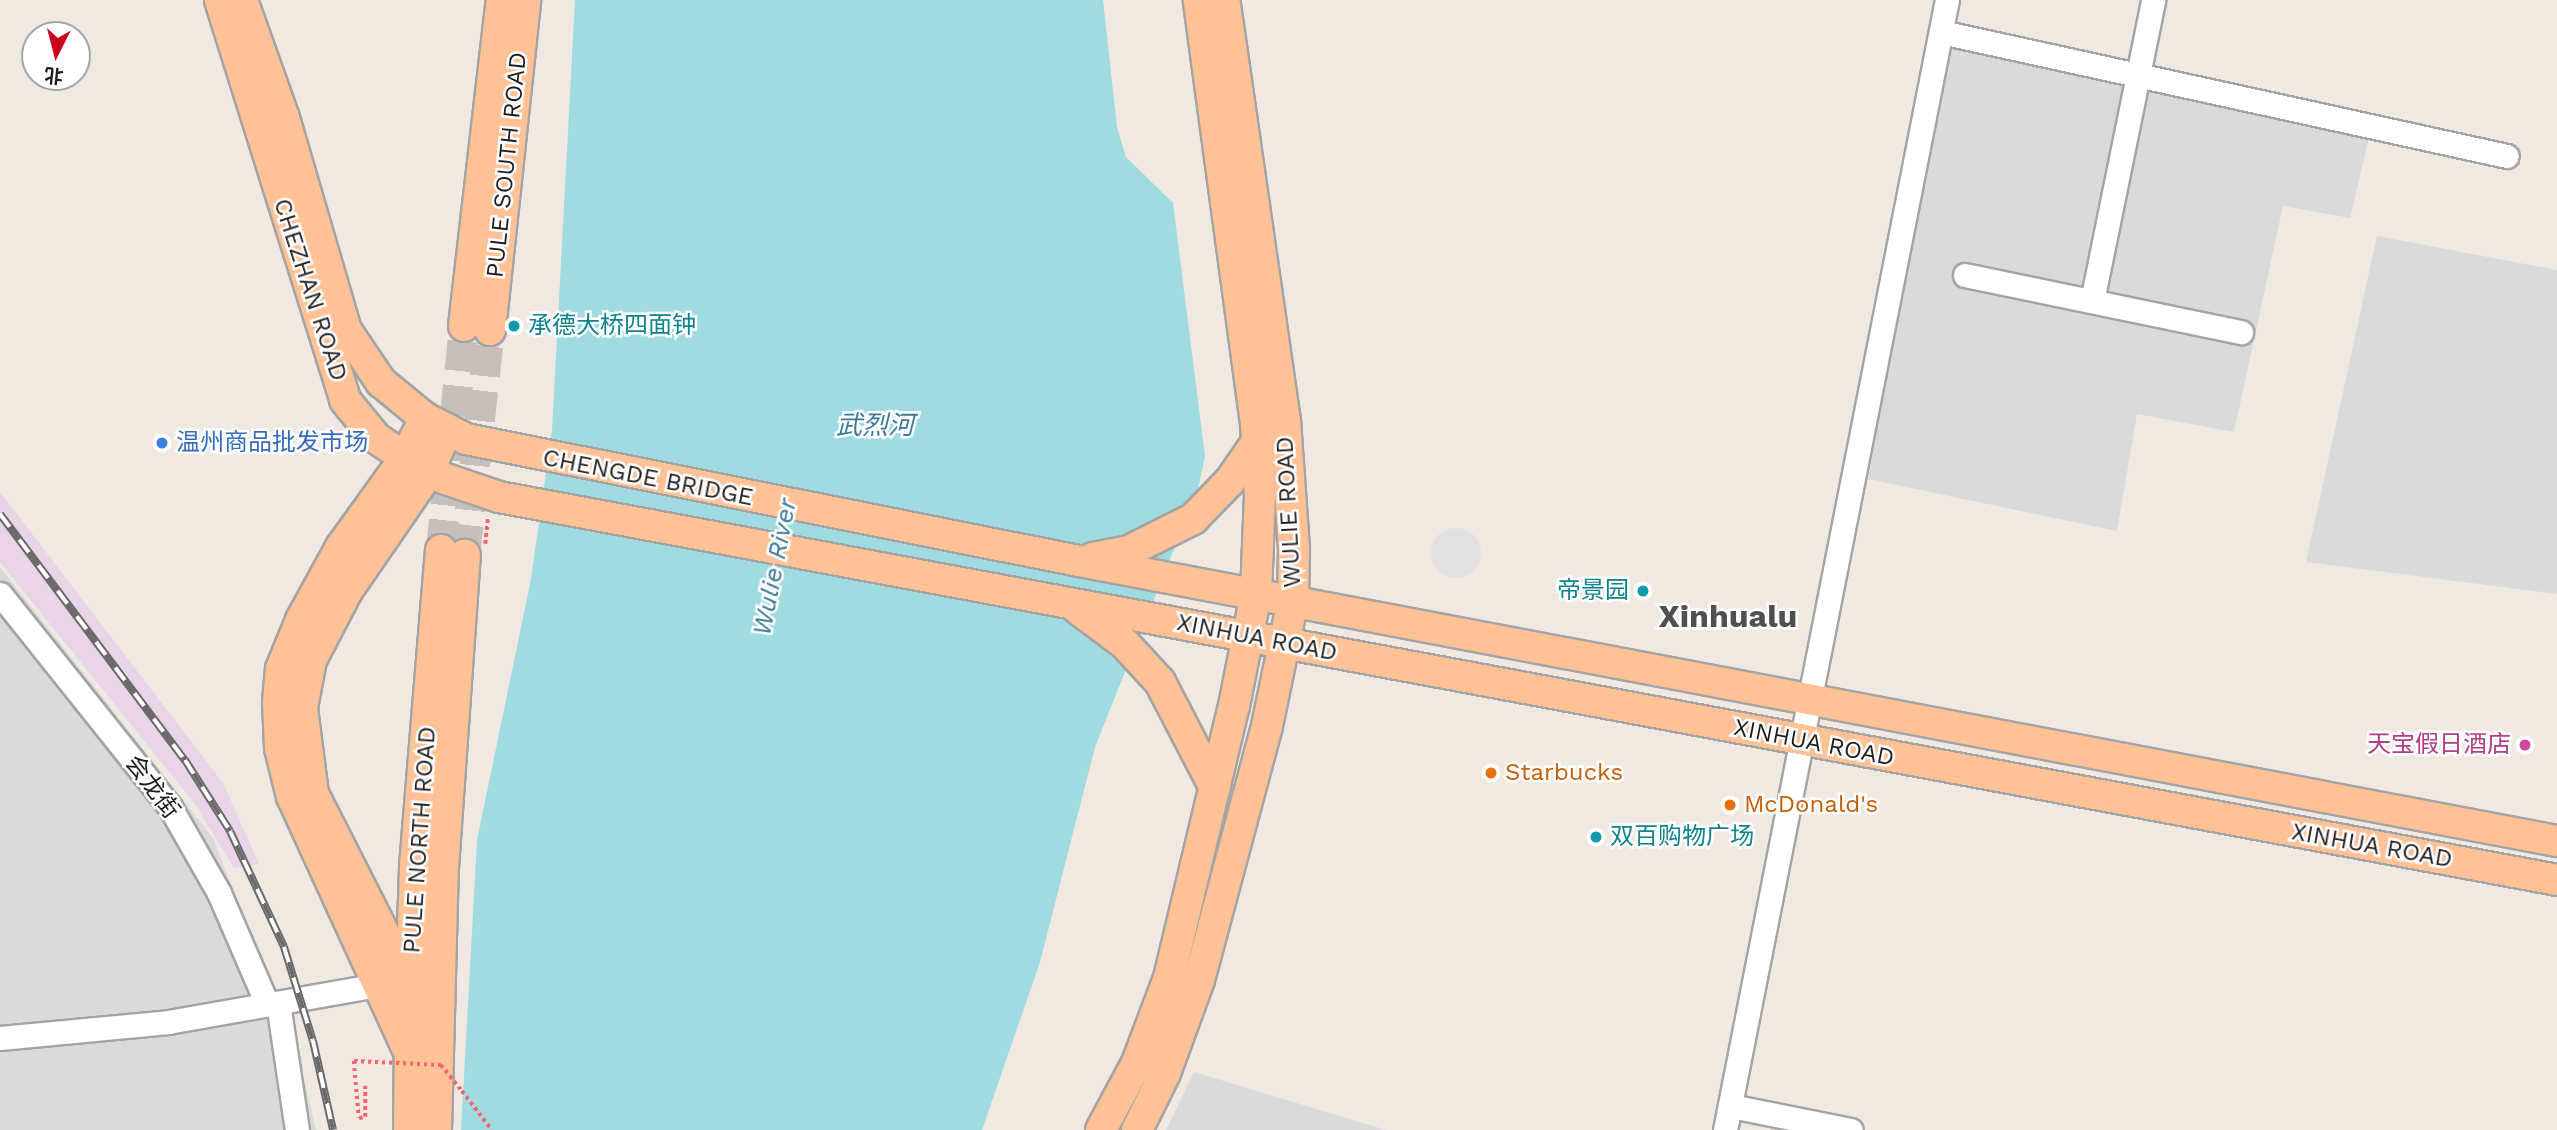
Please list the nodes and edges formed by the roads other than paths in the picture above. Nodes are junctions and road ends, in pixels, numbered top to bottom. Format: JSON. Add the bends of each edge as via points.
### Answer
{"nodes":[{"id":1,"x":220,"y":0,"type":"edge"},
{"id":2,"x":242,"y":0,"type":"edge"},
{"id":3,"x":502,"y":0,"type":"edge"},
{"id":4,"x":525,"y":0,"type":"edge"},
{"id":5,"x":1199,"y":0,"type":"edge"},
{"id":6,"x":1224,"y":0,"type":"edge"},
{"id":7,"x":1947,"y":0,"type":"edge"},
{"id":8,"x":2153,"y":0,"type":"edge"},
{"id":9,"x":1941,"y":32,"type":"junction"},
{"id":10,"x":2137,"y":75,"type":"junction"},
{"id":11,"x":2507,"y":156,"type":"dead end"},
{"id":12,"x":1965,"y":275,"type":"dead end"},
{"id":13,"x":2091,"y":301,"type":"junction"},
{"id":14,"x":2241,"y":332,"type":"dead end"},
{"id":15,"x":436,"y":424,"type":"junction"},
{"id":16,"x":1257,"y":442,"type":"junction"},
{"id":17,"x":505,"y":450,"type":"joint"},
{"id":18,"x":416,"y":465,"type":"junction"},
{"id":19,"x":499,"y":497,"type":"joint"},
{"id":20,"x":1079,"y":561,"type":"junction"},
{"id":21,"x":0,"y":594,"type":"edge"},
{"id":22,"x":1256,"y":594,"type":"junction"},
{"id":23,"x":1293,"y":601,"type":"junction"},
{"id":24,"x":1072,"y":605,"type":"junction"},
{"id":25,"x":1247,"y":637,"type":"junction"},
{"id":26,"x":1284,"y":644,"type":"junction"},
{"id":27,"x":1810,"y":699,"type":"junction"},
{"id":28,"x":1802,"y":741,"type":"junction"},
{"id":29,"x":1215,"y":788,"type":"junction"},
{"id":30,"x":2557,"y":841,"type":"edge"},
{"id":31,"x":2557,"y":880,"type":"edge"},
{"id":32,"x":411,"y":984,"type":"junction"},
{"id":33,"x":378,"y":985,"type":"junction"},
{"id":34,"x":273,"y":1003,"type":"junction"},
{"id":35,"x":0,"y":1038,"type":"edge"},
{"id":36,"x":437,"y":1038,"type":"junction"},
{"id":37,"x":409,"y":1052,"type":"junction"},
{"id":38,"x":1731,"y":1106,"type":"junction"},
{"id":39,"x":297,"y":1130,"type":"edge"},
{"id":40,"x":408,"y":1130,"type":"edge"},
{"id":41,"x":436,"y":1130,"type":"edge"},
{"id":42,"x":1101,"y":1130,"type":"edge"},
{"id":43,"x":1137,"y":1130,"type":"edge"},
{"id":44,"x":1726,"y":1130,"type":"edge"},
{"id":45,"x":1851,"y":1130,"type":"edge"}],
"edges":[{"from":1,"to":18,"type":"main road","name":"CHEZHAN ROAD","via":[[345,400],[376,438]]},
{"from":2,"to":15,"type":"main road","name":"CHEZHAN ROAD","via":[[284,118],[346,330],[381,382]]},
{"from":3,"to":4,"type":"main road","name":"PULE SOUTH ROAD","via":[[477,328]]},
{"from":5,"to":16,"type":"main road","name":"WULIE ROAD"},
{"from":6,"to":23,"type":"main road","name":"WULIE ROAD","via":[[1285,421]]},
{"from":7,"to":9,"type":"street"},
{"from":8,"to":10,"type":"street"},
{"from":9,"to":10,"type":"street"},
{"from":9,"to":27,"type":"street"},
{"from":10,"to":11,"type":"street"},
{"from":10,"to":13,"type":"street"},
{"from":12,"to":13,"type":"street"},
{"from":13,"to":14,"type":"street"},
{"from":15,"to":17,"type":"main road","name":"CHEZHAN ROAD"},
{"from":15,"to":18,"type":"main road"},
{"from":16,"to":20,"type":"main road","via":[[1230,481],[1193,519],[1129,551]]},
{"from":16,"to":22,"type":"main road","name":"WULIE ROAD"},
{"from":17,"to":20,"type":"main road","name":"CHENGDE BRIDGE"},
{"from":18,"to":19,"type":"main road","name":"CHEZHAN ROAD"},
{"from":18,"to":32,"type":"main road","via":[[311,660],[302,708],[313,794]]},
{"from":18,"to":33,"type":"main road","via":[[341,547],[301,620],[281,669],[278,702],[280,748],[292,797]]},
{"from":19,"to":24,"type":"main road","name":"CHENGDE BRIDGE"},
{"from":20,"to":22,"type":"main road","name":"XINHUA ROAD"},
{"from":21,"to":34,"type":"street","name":"会龙街","via":[[170,807]]},
{"from":22,"to":23,"type":"main road","name":"XINHUA ROAD"},
{"from":22,"to":25,"type":"main road","name":"WULIE ROAD"},
{"from":23,"to":26,"type":"main road","name":"WULIE ROAD"},
{"from":23,"to":27,"type":"main road","name":"XINHUA ROAD"},
{"from":24,"to":25,"type":"main road","name":"XINHUA ROAD"},
{"from":24,"to":29,"type":"main road","via":[[1125,644],[1160,682]]},
{"from":25,"to":26,"type":"main road","name":"XINHUA ROAD"},
{"from":25,"to":29,"type":"main road","name":"WULIE ROAD"},
{"from":26,"to":28,"type":"main road","name":"XINHUA ROAD"},
{"from":26,"to":43,"type":"main road","name":"WULIE ROAD","via":[[1267,726],[1199,980],[1165,1073]]},
{"from":27,"to":28,"type":"street"},
{"from":27,"to":30,"type":"main road","name":"XINHUA ROAD"},
{"from":28,"to":31,"type":"main road","name":"XINHUA ROAD"},
{"from":28,"to":38,"type":"street"},
{"from":29,"to":42,"type":"main road","name":"WULIE ROAD","via":[[1168,978],[1137,1063]]},
{"from":32,"to":36,"type":"main road"},
{"from":32,"to":36,"type":"main road","name":"PULE NORTH ROAD","via":[[415,866],[453,553]]},
{"from":32,"to":37,"type":"main road","name":"PULE NORTH ROAD"},
{"from":33,"to":34,"type":"street"},
{"from":33,"to":37,"type":"main road"},
{"from":34,"to":35,"type":"street","via":[[168,1022]]},
{"from":34,"to":39,"type":"street","name":"会龙街"},
{"from":36,"to":41,"type":"main road","name":"PULE NORTH ROAD"},
{"from":37,"to":40,"type":"main road","name":"PULE NORTH ROAD"},
{"from":38,"to":44,"type":"street"},
{"from":38,"to":45,"type":"street"}]}
